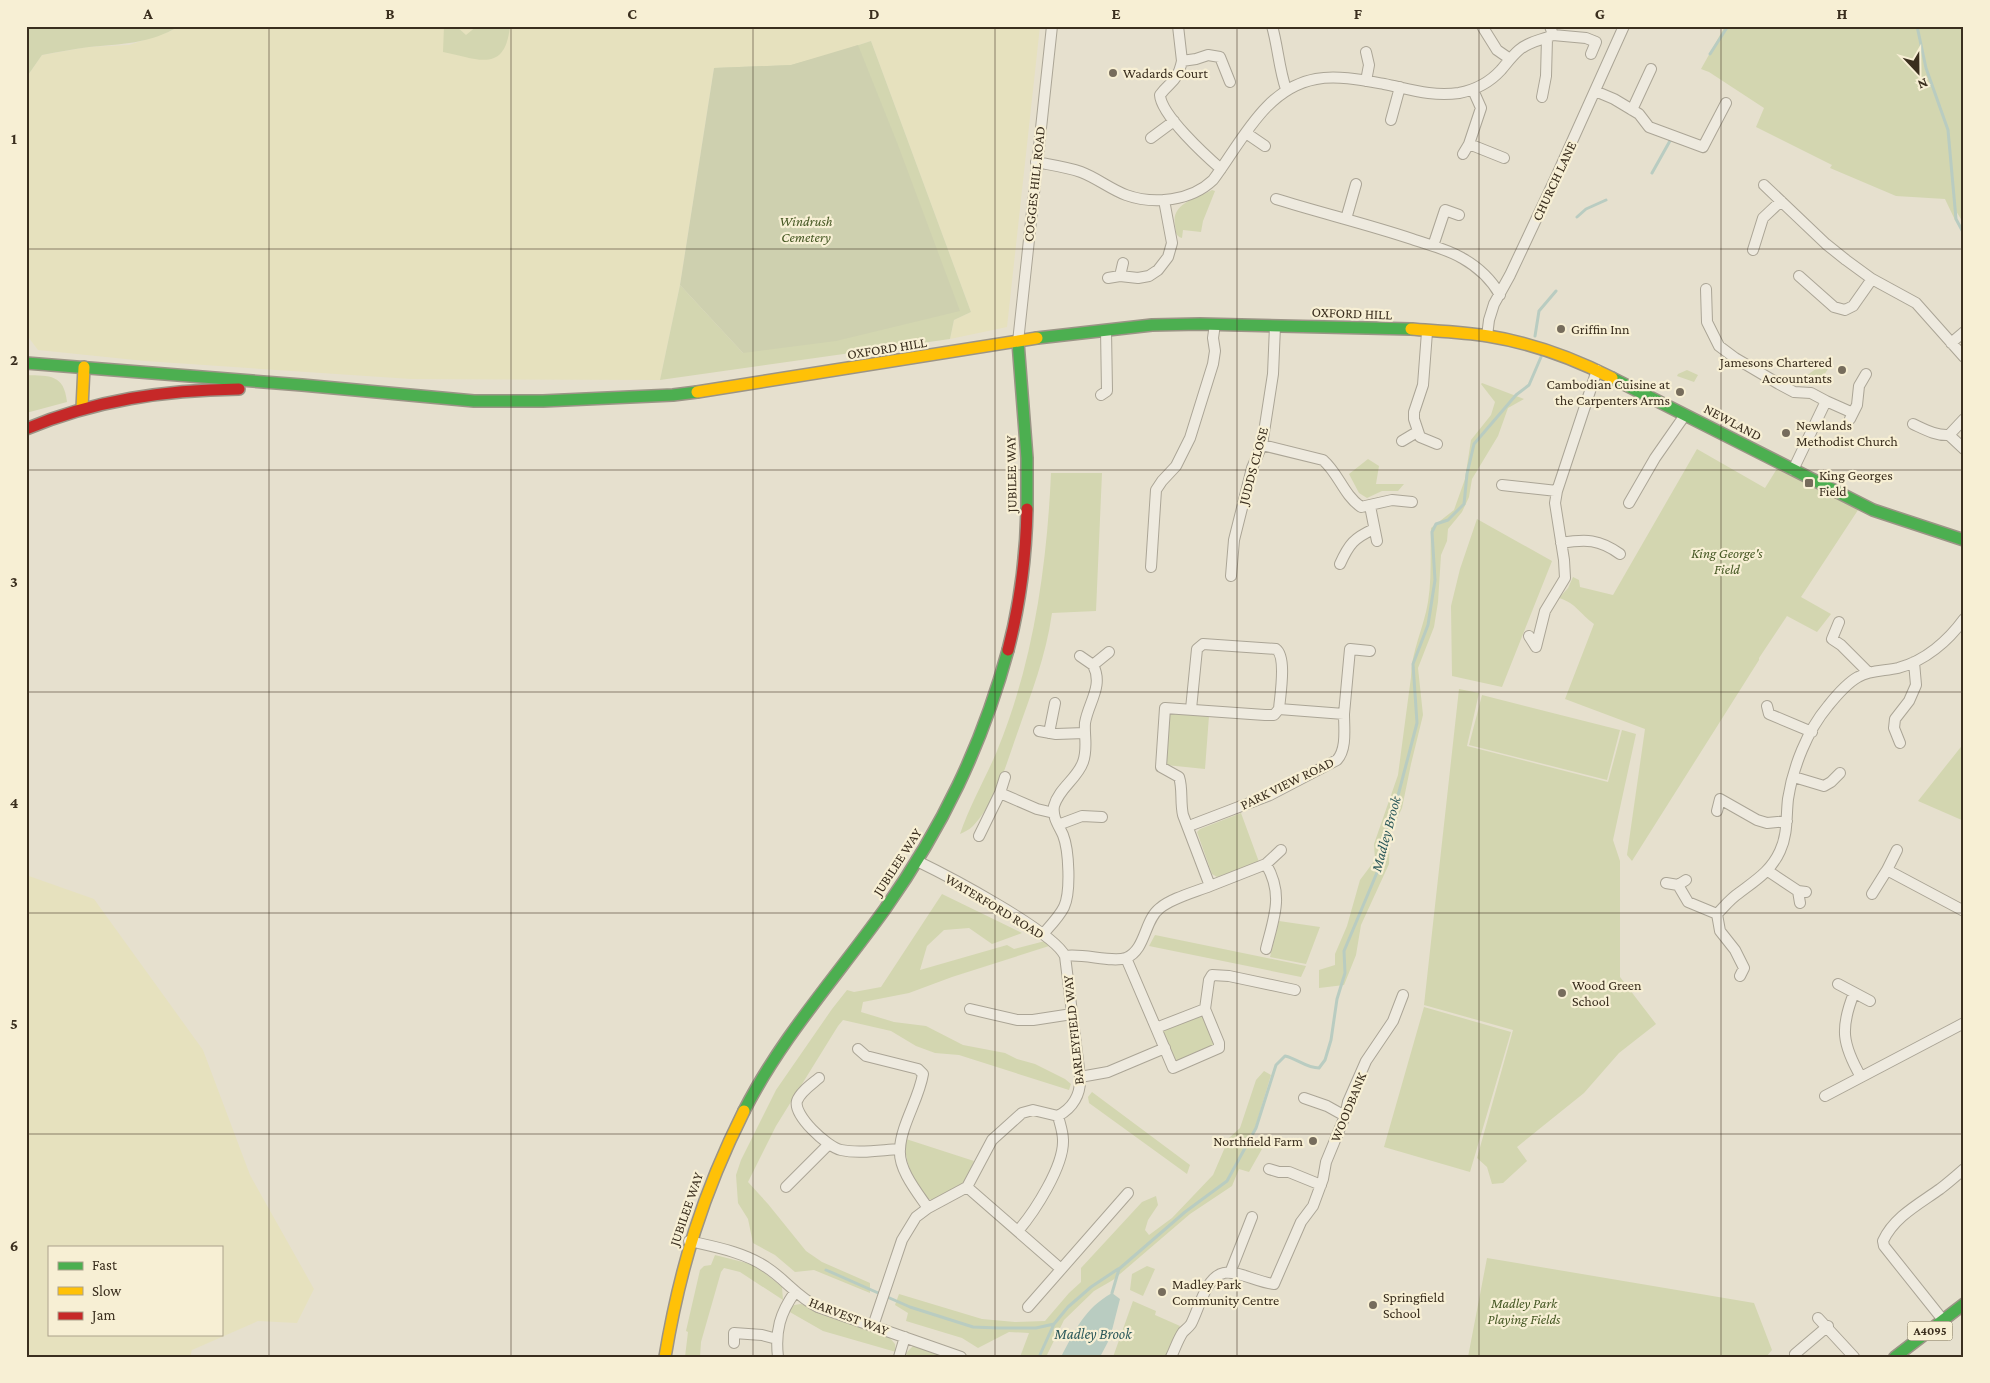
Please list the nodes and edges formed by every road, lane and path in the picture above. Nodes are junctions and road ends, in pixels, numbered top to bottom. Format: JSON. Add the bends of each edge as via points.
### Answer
{"nodes":[{"id":1,"x":1052,"y":26,"type":"edge"},
{"id":2,"x":1178,"y":26,"type":"edge"},
{"id":3,"x":1272,"y":26,"type":"edge"},
{"id":4,"x":1482,"y":26,"type":"edge"},
{"id":5,"x":1624,"y":26,"type":"edge"},
{"id":6,"x":1550,"y":33,"type":"edge"},
{"id":7,"x":1366,"y":52,"type":"dead end"},
{"id":8,"x":1591,"y":54,"type":"dead end"},
{"id":9,"x":1510,"y":58,"type":"junction"},
{"id":10,"x":1182,"y":61,"type":"junction"},
{"id":11,"x":1650,"y":68,"type":"dead end"},
{"id":12,"x":1366,"y":81,"type":"junction"},
{"id":13,"x":1230,"y":82,"type":"dead end"},
{"id":14,"x":1400,"y":88,"type":"junction"},
{"id":15,"x":1286,"y":89,"type":"junction"},
{"id":16,"x":1473,"y":90,"type":"junction"},
{"id":17,"x":1595,"y":91,"type":"junction"},
{"id":18,"x":1542,"y":97,"type":"dead end"},
{"id":19,"x":1726,"y":103,"type":"dead end"},
{"id":20,"x":1632,"y":110,"type":"junction"},
{"id":21,"x":1391,"y":120,"type":"dead end"},
{"id":22,"x":1174,"y":121,"type":"junction"},
{"id":23,"x":1246,"y":133,"type":"junction"},
{"id":24,"x":1150,"y":138,"type":"dead end"},
{"id":25,"x":1469,"y":144,"type":"junction"},
{"id":26,"x":1265,"y":146,"type":"dead end"},
{"id":27,"x":1463,"y":154,"type":"dead end"},
{"id":28,"x":1504,"y":158,"type":"dead end"},
{"id":29,"x":1036,"y":162,"type":"junction"},
{"id":30,"x":1221,"y":169,"type":"junction"},
{"id":31,"x":1356,"y":184,"type":"dead end"},
{"id":32,"x":1764,"y":185,"type":"dead end"},
{"id":33,"x":1276,"y":199,"type":"dead end"},
{"id":34,"x":1164,"y":200,"type":"junction"},
{"id":35,"x":1780,"y":201,"type":"junction"},
{"id":36,"x":1459,"y":215,"type":"dead end"},
{"id":37,"x":1346,"y":219,"type":"junction"},
{"id":38,"x":1433,"y":246,"type":"junction"},
{"id":39,"x":1753,"y":250,"type":"dead end"},
{"id":40,"x":1123,"y":263,"type":"dead end"},
{"id":41,"x":1120,"y":276,"type":"junction"},
{"id":42,"x":1799,"y":276,"type":"dead end"},
{"id":43,"x":1108,"y":278,"type":"dead end"},
{"id":44,"x":1872,"y":279,"type":"junction"},
{"id":45,"x":1706,"y":289,"type":"dead end"},
{"id":46,"x":1500,"y":295,"type":"junction"},
{"id":47,"x":1215,"y":324,"type":"junction"},
{"id":48,"x":1276,"y":326,"type":"junction"},
{"id":49,"x":1106,"y":330,"type":"junction"},
{"id":50,"x":1427,"y":332,"type":"junction"},
{"id":51,"x":1964,"y":332,"type":"edge"},
{"id":52,"x":1487,"y":336,"type":"junction"},
{"id":53,"x":1018,"y":342,"type":"junction"},
{"id":54,"x":1951,"y":343,"type":"junction"},
{"id":55,"x":1964,"y":357,"type":"edge"},
{"id":56,"x":26,"y":363,"type":"edge"},
{"id":57,"x":84,"y":368,"type":"junction"},
{"id":58,"x":1597,"y":370,"type":"junction"},
{"id":59,"x":1866,"y":374,"type":"dead end"},
{"id":60,"x":277,"y":383,"type":"junction"},
{"id":61,"x":1101,"y":395,"type":"dead end"},
{"id":62,"x":1826,"y":401,"type":"junction"},
{"id":63,"x":82,"y":408,"type":"junction"},
{"id":64,"x":1686,"y":414,"type":"junction"},
{"id":65,"x":1964,"y":419,"type":"edge"},
{"id":66,"x":1913,"y":424,"type":"dead end"},
{"id":67,"x":26,"y":429,"type":"edge"},
{"id":68,"x":1418,"y":432,"type":"junction"},
{"id":69,"x":1949,"y":435,"type":"junction"},
{"id":70,"x":1402,"y":441,"type":"dead end"},
{"id":71,"x":1437,"y":444,"type":"dead end"},
{"id":72,"x":1262,"y":445,"type":"junction"},
{"id":73,"x":1964,"y":449,"type":"edge"},
{"id":74,"x":1793,"y":470,"type":"junction"},
{"id":75,"x":1502,"y":485,"type":"dead end"},
{"id":76,"x":1557,"y":491,"type":"junction"},
{"id":77,"x":1412,"y":502,"type":"dead end"},
{"id":78,"x":1629,"y":503,"type":"dead end"},
{"id":79,"x":1370,"y":506,"type":"junction"},
{"id":80,"x":1374,"y":529,"type":"junction"},
{"id":81,"x":1964,"y":540,"type":"edge"},
{"id":82,"x":1377,"y":541,"type":"dead end"},
{"id":83,"x":1561,"y":543,"type":"junction"},
{"id":84,"x":1620,"y":554,"type":"dead end"},
{"id":85,"x":1340,"y":564,"type":"dead end"},
{"id":86,"x":1151,"y":567,"type":"dead end"},
{"id":87,"x":1231,"y":576,"type":"dead end"},
{"id":88,"x":1839,"y":622,"type":"dead end"},
{"id":89,"x":1962,"y":625,"type":"edge"},
{"id":90,"x":1529,"y":636,"type":"dead end"},
{"id":91,"x":1370,"y":651,"type":"dead end"},
{"id":92,"x":1109,"y":652,"type":"dead end"},
{"id":93,"x":1080,"y":656,"type":"dead end"},
{"id":94,"x":1914,"y":662,"type":"junction"},
{"id":95,"x":1093,"y":665,"type":"junction"},
{"id":96,"x":1868,"y":672,"type":"junction"},
{"id":97,"x":1055,"y":703,"type":"dead end"},
{"id":98,"x":1279,"y":709,"type":"junction"},
{"id":99,"x":1191,"y":710,"type":"junction"},
{"id":100,"x":1344,"y":714,"type":"junction"},
{"id":101,"x":1766,"y":714,"type":"dead end"},
{"id":102,"x":1812,"y":732,"type":"junction"},
{"id":103,"x":1085,"y":733,"type":"junction"},
{"id":104,"x":1900,"y":743,"type":"dead end"},
{"id":105,"x":1840,"y":773,"type":"dead end"},
{"id":106,"x":1794,"y":776,"type":"junction"},
{"id":107,"x":1005,"y":777,"type":"dead end"},
{"id":108,"x":1000,"y":793,"type":"junction"},
{"id":109,"x":1717,"y":811,"type":"dead end"},
{"id":110,"x":1054,"y":814,"type":"junction"},
{"id":111,"x":1102,"y":817,"type":"dead end"},
{"id":112,"x":1787,"y":821,"type":"junction"},
{"id":113,"x":1058,"y":825,"type":"junction"},
{"id":114,"x":1188,"y":826,"type":"junction"},
{"id":115,"x":979,"y":836,"type":"dead end"},
{"id":116,"x":1281,"y":850,"type":"dead end"},
{"id":117,"x":1897,"y":850,"type":"dead end"},
{"id":118,"x":917,"y":861,"type":"junction"},
{"id":119,"x":1266,"y":864,"type":"junction"},
{"id":120,"x":1887,"y":870,"type":"junction"},
{"id":121,"x":1768,"y":871,"type":"junction"},
{"id":122,"x":1666,"y":883,"type":"dead end"},
{"id":123,"x":1210,"y":886,"type":"junction"},
{"id":124,"x":1872,"y":894,"type":"dead end"},
{"id":125,"x":1800,"y":903,"type":"dead end"},
{"id":126,"x":1964,"y":912,"type":"edge"},
{"id":127,"x":1717,"y":914,"type":"junction"},
{"id":128,"x":1042,"y":934,"type":"junction"},
{"id":129,"x":1266,"y":949,"type":"dead end"},
{"id":130,"x":1065,"y":956,"type":"junction"},
{"id":131,"x":1126,"y":958,"type":"junction"},
{"id":132,"x":1746,"y":971,"type":"dead end"},
{"id":133,"x":1838,"y":984,"type":"dead end"},
{"id":134,"x":1295,"y":990,"type":"dead end"},
{"id":135,"x":1854,"y":993,"type":"junction"},
{"id":136,"x":1402,"y":995,"type":"dead end"},
{"id":137,"x":1870,"y":1001,"type":"dead end"},
{"id":138,"x":970,"y":1009,"type":"dead end"},
{"id":139,"x":1205,"y":1009,"type":"junction"},
{"id":140,"x":1072,"y":1014,"type":"junction"},
{"id":141,"x":1964,"y":1023,"type":"edge"},
{"id":142,"x":1156,"y":1028,"type":"junction"},
{"id":143,"x":1165,"y":1048,"type":"junction"},
{"id":144,"x":858,"y":1049,"type":"dead end"},
{"id":145,"x":1080,"y":1077,"type":"junction"},
{"id":146,"x":1861,"y":1077,"type":"junction"},
{"id":147,"x":819,"y":1078,"type":"dead end"},
{"id":148,"x":1825,"y":1096,"type":"dead end"},
{"id":149,"x":1304,"y":1098,"type":"dead end"},
{"id":150,"x":1058,"y":1116,"type":"junction"},
{"id":151,"x":1345,"y":1116,"type":"junction"},
{"id":152,"x":828,"y":1145,"type":"junction"},
{"id":153,"x":899,"y":1149,"type":"junction"},
{"id":154,"x":1269,"y":1169,"type":"dead end"},
{"id":155,"x":1962,"y":1174,"type":"edge"},
{"id":156,"x":1321,"y":1185,"type":"junction"},
{"id":157,"x":786,"y":1187,"type":"dead end"},
{"id":158,"x":967,"y":1187,"type":"junction"},
{"id":159,"x":1128,"y":1193,"type":"dead end"},
{"id":160,"x":928,"y":1208,"type":"junction"},
{"id":161,"x":1252,"y":1217,"type":"dead end"},
{"id":162,"x":1018,"y":1231,"type":"junction"},
{"id":163,"x":690,"y":1241,"type":"junction"},
{"id":164,"x":1061,"y":1269,"type":"junction"},
{"id":165,"x":1230,"y":1273,"type":"junction"},
{"id":166,"x":795,"y":1292,"type":"junction"},
{"id":167,"x":1964,"y":1304,"type":"edge"},
{"id":168,"x":1028,"y":1307,"type":"dead end"},
{"id":169,"x":1818,"y":1318,"type":"dead end"},
{"id":170,"x":1943,"y":1320,"type":"junction"},
{"id":171,"x":873,"y":1326,"type":"junction"},
{"id":172,"x":1828,"y":1326,"type":"junction"},
{"id":173,"x":905,"y":1338,"type":"junction"},
{"id":174,"x":777,"y":1339,"type":"junction"},
{"id":175,"x":734,"y":1343,"type":"dead end"},
{"id":176,"x":665,"y":1357,"type":"edge"},
{"id":177,"x":778,"y":1357,"type":"edge"},
{"id":178,"x":900,"y":1357,"type":"edge"},
{"id":179,"x":961,"y":1357,"type":"edge"},
{"id":180,"x":1171,"y":1357,"type":"edge"},
{"id":181,"x":1796,"y":1357,"type":"edge"},
{"id":182,"x":1854,"y":1357,"type":"edge"},
{"id":183,"x":1896,"y":1357,"type":"edge"}],
"edges":[{"from":1,"to":29,"type":"street","name":"COGGES HILL ROAD"},
{"from":2,"to":10,"type":"street"},
{"from":3,"to":15,"type":"street"},
{"from":4,"to":9,"type":"street","via":[[1497,50]]},
{"from":5,"to":17,"type":"street","name":"CHURCH LANE"},
{"from":6,"to":8,"type":"street","via":[[1596,42]]},
{"from":6,"to":9,"type":"street","via":[[1530,42]]},
{"from":6,"to":18,"type":"street"},
{"from":7,"to":12,"type":"street","via":[[1369,64]]},
{"from":9,"to":16,"type":"street","via":[[1493,78]]},
{"from":10,"to":13,"type":"street","via":[[1208,55],[1220,57]]},
{"from":10,"to":22,"type":"street","via":[[1179,74],[1160,95]]},
{"from":11,"to":20,"type":"street"},
{"from":12,"to":14,"type":"street"},
{"from":12,"to":15,"type":"street","via":[[1316,79]]},
{"from":14,"to":16,"type":"street","via":[[1430,94]]},
{"from":14,"to":21,"type":"street"},
{"from":15,"to":23,"type":"street"},
{"from":16,"to":25,"type":"street","via":[[1481,108]]},
{"from":17,"to":20,"type":"street"},
{"from":17,"to":46,"type":"street","name":"CHURCH LANE"},
{"from":19,"to":20,"type":"street","via":[[1703,147],[1649,127]]},
{"from":22,"to":24,"type":"street"},
{"from":22,"to":30,"type":"street","via":[[1202,154]]},
{"from":23,"to":26,"type":"street"},
{"from":23,"to":30,"type":"street"},
{"from":25,"to":27,"type":"street"},
{"from":25,"to":28,"type":"street"},
{"from":29,"to":34,"type":"street","via":[[1080,172],[1127,195]]},
{"from":29,"to":53,"type":"street","name":"COGGES HILL ROAD"},
{"from":30,"to":34,"type":"street","via":[[1204,188]]},
{"from":31,"to":37,"type":"street"},
{"from":32,"to":35,"type":"street"},
{"from":33,"to":37,"type":"street"},
{"from":34,"to":41,"type":"street","via":[[1172,243],[1168,257],[1149,276]]},
{"from":35,"to":39,"type":"street","via":[[1763,218]]},
{"from":35,"to":44,"type":"street","via":[[1826,244]]},
{"from":36,"to":38,"type":"street","via":[[1445,210]]},
{"from":37,"to":38,"type":"street"},
{"from":38,"to":46,"type":"street","via":[[1463,258],[1492,282]]},
{"from":40,"to":41,"type":"street"},
{"from":41,"to":43,"type":"street"},
{"from":42,"to":44,"type":"street","via":[[1834,307],[1845,310],[1853,306]]},
{"from":44,"to":54,"type":"street","via":[[1916,303]]},
{"from":45,"to":62,"type":"street","via":[[1707,322],[1719,346],[1778,384],[1794,392],[1811,393]]},
{"from":46,"to":52,"type":"street","name":"CHURCH LANE","via":[[1491,312]]},
{"from":47,"to":48,"type":"main road","name":"OXFORD HILL"},
{"from":47,"to":49,"type":"main road","name":"OXFORD HILL"},
{"from":47,"to":86,"type":"street","via":[[1213,364],[1190,438],[1176,466],[1156,490]]},
{"from":48,"to":50,"type":"main road","name":"OXFORD HILL"},
{"from":48,"to":72,"type":"street","name":"JUDDS CLOSE","via":[[1273,374]]},
{"from":49,"to":53,"type":"main road","name":"OXFORD HILL"},
{"from":49,"to":61,"type":"street","via":[[1107,391]]},
{"from":50,"to":52,"type":"main road","name":"OXFORD HILL"},
{"from":50,"to":68,"type":"street","via":[[1423,385],[1414,412]]},
{"from":51,"to":54,"type":"street"},
{"from":52,"to":58,"type":"main road","name":"NEWLAND","via":[[1560,354]]},
{"from":53,"to":60,"type":"main road","name":"OXFORD HILL","via":[[673,395],[474,401]]},
{"from":53,"to":118,"type":"main road","name":"JUBILEE WAY","via":[[1028,478],[1015,615],[976,747],[952,800]]},
{"from":54,"to":55,"type":"street"},
{"from":56,"to":57,"type":"main road","name":"OXFORD HILL"},
{"from":57,"to":60,"type":"main road","name":"OXFORD HILL"},
{"from":57,"to":63,"type":"main road"},
{"from":58,"to":64,"type":"main road","name":"NEWLAND"},
{"from":58,"to":76,"type":"street"},
{"from":59,"to":62,"type":"street","via":[[1859,386],[1858,405],[1852,416]]},
{"from":60,"to":63,"type":"main road","via":[[248,389],[165,393]]},
{"from":62,"to":74,"type":"street"},
{"from":63,"to":67,"type":"main road"},
{"from":64,"to":74,"type":"main road","name":"NEWLAND"},
{"from":64,"to":78,"type":"street"},
{"from":65,"to":69,"type":"street"},
{"from":66,"to":69,"type":"street"},
{"from":68,"to":70,"type":"street"},
{"from":68,"to":71,"type":"street","via":[[1420,437]]},
{"from":69,"to":73,"type":"street"},
{"from":72,"to":79,"type":"street","via":[[1324,460],[1352,500],[1361,506]]},
{"from":72,"to":87,"type":"street","name":"JUDDS CLOSE","via":[[1252,468],[1234,540]]},
{"from":74,"to":81,"type":"main road","name":"NEWLAND","via":[[1873,510]]},
{"from":75,"to":76,"type":"street"},
{"from":76,"to":83,"type":"street","via":[[1555,503]]},
{"from":77,"to":79,"type":"street","via":[[1392,500]]},
{"from":79,"to":80,"type":"street"},
{"from":80,"to":82,"type":"street"},
{"from":80,"to":85,"type":"street","via":[[1360,535],[1348,546]]},
{"from":83,"to":84,"type":"street","via":[[1607,544]]},
{"from":83,"to":90,"type":"street","via":[[1564,578],[1545,611],[1536,647]]},
{"from":88,"to":96,"type":"street","via":[[1832,639]]},
{"from":89,"to":94,"type":"street","via":[[1936,649]]},
{"from":91,"to":100,"type":"street","via":[[1347,649]]},
{"from":92,"to":95,"type":"street"},
{"from":93,"to":95,"type":"street"},
{"from":94,"to":96,"type":"street"},
{"from":94,"to":104,"type":"street","via":[[1916,685],[1909,702],[1894,719]]},
{"from":95,"to":103,"type":"street","via":[[1097,684]]},
{"from":96,"to":102,"type":"street","via":[[1856,677],[1830,704]]},
{"from":97,"to":103,"type":"street","via":[[1044,732]]},
{"from":98,"to":99,"type":"street","via":[[1274,715]]},
{"from":98,"to":99,"type":"street","via":[[1283,660],[1280,652],[1203,644],[1197,649]]},
{"from":98,"to":100,"type":"street"},
{"from":99,"to":114,"type":"street","via":[[1165,708],[1161,759],[1161,767],[1178,777],[1182,789],[1180,803]]},
{"from":100,"to":114,"type":"street","name":"PARK VIEW ROAD","via":[[1342,747],[1337,760],[1270,795]]},
{"from":101,"to":102,"type":"street"},
{"from":102,"to":106,"type":"street"},
{"from":103,"to":110,"type":"street","via":[[1083,762],[1059,796]]},
{"from":105,"to":106,"type":"street","via":[[1824,786]]},
{"from":106,"to":112,"type":"street"},
{"from":107,"to":108,"type":"street"},
{"from":108,"to":110,"type":"street"},
{"from":108,"to":115,"type":"street"},
{"from":109,"to":112,"type":"street","via":[[1720,800],[1757,820],[1767,823]]},
{"from":110,"to":113,"type":"street"},
{"from":111,"to":113,"type":"street","via":[[1082,816]]},
{"from":112,"to":121,"type":"street","via":[[1782,846]]},
{"from":113,"to":128,"type":"street","via":[[1065,843],[1068,895],[1060,914]]},
{"from":114,"to":123,"type":"street"},
{"from":116,"to":119,"type":"street"},
{"from":117,"to":120,"type":"street"},
{"from":118,"to":128,"type":"street","name":"WATERFORD ROAD"},
{"from":118,"to":163,"type":"main road","name":"JUBILEE WAY","via":[[796,1026],[759,1083],[716,1167]]},
{"from":119,"to":123,"type":"street"},
{"from":119,"to":129,"type":"street","via":[[1277,893]]},
{"from":120,"to":124,"type":"street"},
{"from":120,"to":126,"type":"street"},
{"from":121,"to":125,"type":"street","via":[[1802,891]]},
{"from":121,"to":127,"type":"street","via":[[1738,893]]},
{"from":122,"to":127,"type":"street","via":[[1682,883],[1688,902]]},
{"from":123,"to":131,"type":"street","via":[[1159,908],[1138,946]]},
{"from":127,"to":132,"type":"street","via":[[1720,931]]},
{"from":128,"to":130,"type":"street","name":"WATERFORD ROAD"},
{"from":130,"to":131,"type":"street"},
{"from":130,"to":140,"type":"street","name":"BARLEYFIELD WAY"},
{"from":131,"to":142,"type":"street"},
{"from":133,"to":135,"type":"street"},
{"from":134,"to":139,"type":"street","via":[[1212,975]]},
{"from":135,"to":137,"type":"street"},
{"from":135,"to":146,"type":"street","via":[[1847,1012],[1845,1041]]},
{"from":136,"to":151,"type":"street","name":"WOODBANK","via":[[1393,1021],[1366,1061]]},
{"from":138,"to":140,"type":"street","via":[[1017,1020]]},
{"from":139,"to":142,"type":"street"},
{"from":139,"to":143,"type":"street","via":[[1219,1048],[1173,1068]]},
{"from":140,"to":145,"type":"street","name":"BARLEYFIELD WAY"},
{"from":141,"to":146,"type":"street"},
{"from":142,"to":143,"type":"street"},
{"from":143,"to":145,"type":"street","via":[[1108,1072]]},
{"from":144,"to":153,"type":"street","via":[[866,1056],[918,1069],[923,1074]]},
{"from":145,"to":150,"type":"street","name":"BARLEYFIELD WAY","via":[[1079,1094],[1068,1110]]},
{"from":146,"to":148,"type":"street"},
{"from":147,"to":152,"type":"street","via":[[799,1097],[796,1106]]},
{"from":149,"to":151,"type":"street"},
{"from":150,"to":158,"type":"street","via":[[1033,1110],[1022,1113],[992,1140]]},
{"from":150,"to":162,"type":"street","via":[[1064,1141],[1057,1167],[1038,1205]]},
{"from":151,"to":156,"type":"street","name":"WOODBANK","via":[[1326,1162]]},
{"from":152,"to":153,"type":"street","via":[[847,1151]]},
{"from":152,"to":157,"type":"street"},
{"from":153,"to":160,"type":"street","via":[[903,1166]]},
{"from":154,"to":156,"type":"street","via":[[1289,1172]]},
{"from":155,"to":170,"type":"street","via":[[1922,1200],[1890,1227],[1883,1241]]},
{"from":156,"to":165,"type":"street","name":"WOODBANK","via":[[1274,1284]]},
{"from":158,"to":160,"type":"street"},
{"from":158,"to":162,"type":"street"},
{"from":159,"to":164,"type":"street"},
{"from":160,"to":171,"type":"street","via":[[916,1217],[902,1240]]},
{"from":161,"to":165,"type":"street"},
{"from":162,"to":164,"type":"street"},
{"from":163,"to":166,"type":"street","name":"HARVEST WAY","via":[[753,1260],[773,1271]]},
{"from":163,"to":176,"type":"main road","name":"JUBILEE WAY","via":[[676,1290]]},
{"from":164,"to":168,"type":"street"},
{"from":165,"to":180,"type":"street","via":[[1216,1276],[1209,1284],[1190,1326],[1183,1332]]},
{"from":166,"to":171,"type":"street","name":"HARVEST WAY","via":[[818,1307]]},
{"from":166,"to":174,"type":"street","via":[[781,1316]]},
{"from":167,"to":170,"type":"main road","number":"A4095"},
{"from":169,"to":172,"type":"street"},
{"from":170,"to":183,"type":"main road","number":"A4095"},
{"from":171,"to":173,"type":"street","name":"HARVEST WAY"},
{"from":172,"to":181,"type":"street","via":[[1795,1354]]},
{"from":172,"to":182,"type":"street"},
{"from":173,"to":178,"type":"street"},
{"from":173,"to":179,"type":"street","name":"HARVEST WAY"},
{"from":174,"to":175,"type":"street","via":[[734,1333]]},
{"from":174,"to":177,"type":"street"}]}
